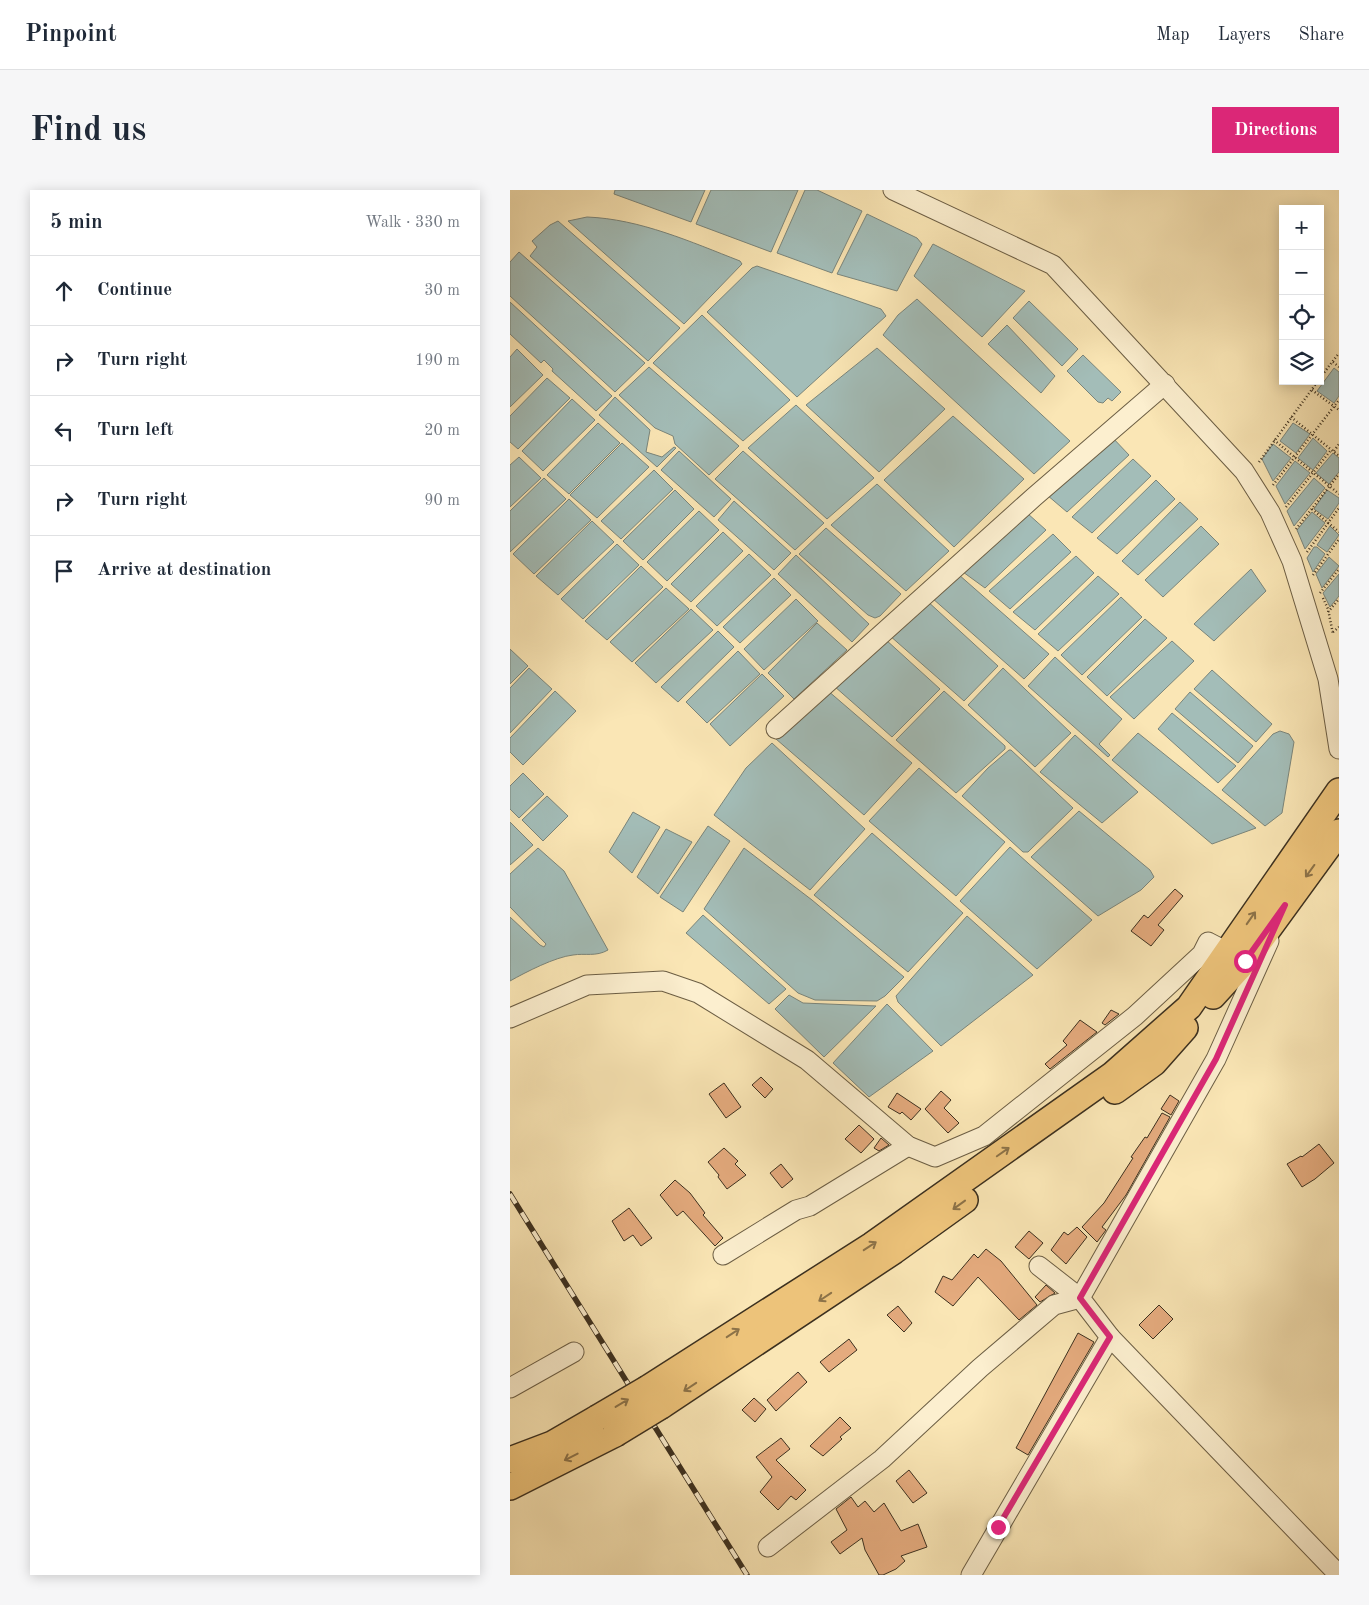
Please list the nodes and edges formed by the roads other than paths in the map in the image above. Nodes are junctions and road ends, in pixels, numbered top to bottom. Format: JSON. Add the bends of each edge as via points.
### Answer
{"nodes":[{"id":1,"x":893,"y":190,"type":"edge"},
{"id":2,"x":1165,"y":384,"type":"junction"},
{"id":3,"x":776,"y":729,"type":"dead end"},
{"id":4,"x":1339,"y":749,"type":"edge"},
{"id":5,"x":1339,"y":791,"type":"edge"},
{"id":6,"x":1339,"y":832,"type":"edge"},
{"id":7,"x":1285,"y":905,"type":"junction"},
{"id":8,"x":1236,"y":957,"type":"junction"},
{"id":9,"x":510,"y":1018,"type":"edge"},
{"id":10,"x":908,"y":1146,"type":"junction"},
{"id":11,"x":723,"y":1256,"type":"dead end"},
{"id":12,"x":1039,"y":1266,"type":"dead end"},
{"id":13,"x":1080,"y":1298,"type":"junction"},
{"id":14,"x":1110,"y":1337,"type":"junction"},
{"id":15,"x":574,"y":1352,"type":"dead end"},
{"id":16,"x":510,"y":1388,"type":"edge"},
{"id":17,"x":606,"y":1426,"type":"junction"},
{"id":18,"x":510,"y":1460,"type":"edge"},
{"id":19,"x":510,"y":1487,"type":"edge"},
{"id":20,"x":768,"y":1547,"type":"dead end"},
{"id":21,"x":971,"y":1575,"type":"edge"},
{"id":22,"x":1339,"y":1575,"type":"edge"}],
"edges":[{"from":1,"to":2,"type":"street","via":[[1053,265]]},
{"from":2,"to":3,"type":"street"},
{"from":2,"to":4,"type":"street","via":[[1244,471],[1270,512],[1292,561],[1328,679]]},
{"from":8,"to":5,"type":"main road","one_way":true},
{"from":6,"to":7,"type":"main road","one_way":true},
{"from":7,"to":8,"type":"main road"},
{"from":7,"to":13,"type":"street","via":[[1216,1059]]},
{"from":8,"to":10,"type":"street","via":[[1208,942],[1202,954],[1135,1016],[984,1136],[935,1157]]},
{"from":8,"to":17,"type":"main road","bridge":true,"via":[[1154,1063],[894,1251]]},
{"from":9,"to":10,"type":"street","via":[[587,985],[663,981],[698,993],[807,1060]]},
{"from":10,"to":11,"type":"street"},
{"from":12,"to":13,"type":"street"},
{"from":13,"to":14,"type":"street"},
{"from":13,"to":20,"type":"street","via":[[1054,1305],[882,1459]]},
{"from":14,"to":21,"type":"street"},
{"from":14,"to":22,"type":"street"},
{"from":15,"to":16,"type":"street"},
{"from":17,"to":18,"type":"main road"},
{"from":17,"to":19,"type":"main road","one_way":true}]}
